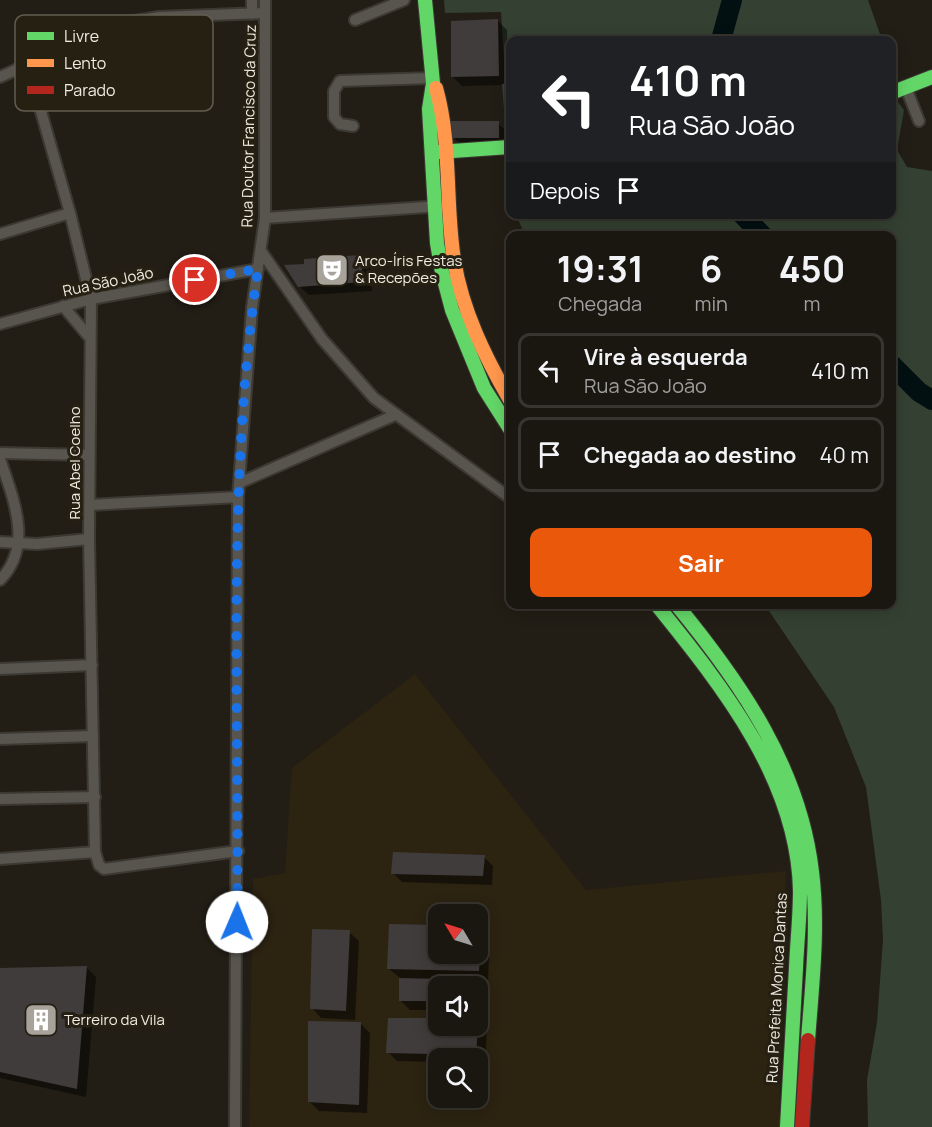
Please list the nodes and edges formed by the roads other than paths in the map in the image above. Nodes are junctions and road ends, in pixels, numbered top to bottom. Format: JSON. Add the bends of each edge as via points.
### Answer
{"nodes":[{"id":1,"x":252,"y":0,"type":"edge"},
{"id":2,"x":266,"y":0,"type":"edge"},
{"id":3,"x":404,"y":0,"type":"edge"},
{"id":4,"x":425,"y":0,"type":"edge"},
{"id":5,"x":266,"y":13,"type":"junction"},
{"id":6,"x":252,"y":14,"type":"junction"},
{"id":7,"x":213,"y":15,"type":"edge"},
{"id":8,"x":355,"y":20,"type":"dead end"},
{"id":9,"x":15,"y":71,"type":"edge"},
{"id":10,"x":0,"y":77,"type":"edge"},
{"id":11,"x":932,"y":77,"type":"edge"},
{"id":12,"x":432,"y":81,"type":"junction"},
{"id":13,"x":906,"y":88,"type":"junction"},
{"id":14,"x":896,"y":91,"type":"edge"},
{"id":15,"x":41,"y":111,"type":"edge"},
{"id":16,"x":919,"y":121,"type":"dead end"},
{"id":17,"x":353,"y":126,"type":"dead end"},
{"id":18,"x":506,"y":147,"type":"edge"},
{"id":19,"x":439,"y":152,"type":"junction"},
{"id":20,"x":451,"y":205,"type":"junction"},
{"id":21,"x":435,"y":206,"type":"junction"},
{"id":22,"x":70,"y":213,"type":"junction"},
{"id":23,"x":265,"y":218,"type":"junction"},
{"id":24,"x":0,"y":234,"type":"edge"},
{"id":25,"x":261,"y":251,"type":"junction"},
{"id":26,"x":258,"y":269,"type":"junction"},
{"id":27,"x":91,"y":299,"type":"junction"},
{"id":28,"x":63,"y":306,"type":"junction"},
{"id":29,"x":0,"y":324,"type":"edge"},
{"id":30,"x":90,"y":338,"type":"junction"},
{"id":31,"x":506,"y":392,"type":"edge"},
{"id":32,"x":395,"y":415,"type":"junction"},
{"id":33,"x":506,"y":423,"type":"edge"},
{"id":34,"x":0,"y":453,"type":"edge"},
{"id":35,"x":89,"y":455,"type":"junction"},
{"id":36,"x":0,"y":459,"type":"edge"},
{"id":37,"x":240,"y":483,"type":"junction"},
{"id":38,"x":506,"y":495,"type":"edge"},
{"id":39,"x":238,"y":496,"type":"junction"},
{"id":40,"x":89,"y":505,"type":"junction"},
{"id":41,"x":90,"y":538,"type":"junction"},
{"id":42,"x":0,"y":542,"type":"edge"},
{"id":43,"x":20,"y":543,"type":"junction"},
{"id":44,"x":0,"y":580,"type":"edge"},
{"id":45,"x":660,"y":609,"type":"edge"},
{"id":46,"x":680,"y":609,"type":"edge"},
{"id":47,"x":92,"y":665,"type":"junction"},
{"id":48,"x":0,"y":669,"type":"edge"},
{"id":49,"x":93,"y":736,"type":"junction"},
{"id":50,"x":0,"y":739,"type":"edge"},
{"id":51,"x":95,"y":797,"type":"junction"},
{"id":52,"x":0,"y":799,"type":"edge"},
{"id":53,"x":238,"y":850,"type":"junction"},
{"id":54,"x":95,"y":852,"type":"junction"},
{"id":55,"x":0,"y":859,"type":"edge"},
{"id":56,"x":235,"y":1127,"type":"edge"},
{"id":57,"x":787,"y":1127,"type":"edge"},
{"id":58,"x":801,"y":1127,"type":"edge"}],
"edges":[{"from":1,"to":6,"type":"street"},
{"from":2,"to":5,"type":"street","name":"Rua Doutor Francisco da Cruz"},
{"from":3,"to":8,"type":"street"},
{"from":4,"to":12,"type":"main road"},
{"from":5,"to":6,"type":"street"},
{"from":5,"to":23,"type":"street","name":"Rua Doutor Francisco da Cruz"},
{"from":6,"to":7,"type":"street"},
{"from":9,"to":10,"type":"street"},
{"from":11,"to":13,"type":"main road"},
{"from":12,"to":17,"type":"street","via":[[340,81],[334,91],[334,117],[340,124]]},
{"from":12,"to":19,"type":"main road","via":[[438,93]]},
{"from":13,"to":14,"type":"main road"},
{"from":13,"to":16,"type":"street"},
{"from":15,"to":22,"type":"street","name":"Rua Abel Coelho"},
{"from":18,"to":19,"type":"main road"},
{"from":19,"to":20,"type":"main road"},
{"from":19,"to":21,"type":"main road"},
{"from":20,"to":21,"type":"street"},
{"from":20,"to":31,"type":"main road","via":[[459,280],[484,348]]},
{"from":21,"to":23,"type":"street"},
{"from":21,"to":33,"type":"main road","via":[[442,272],[459,331],[484,388]]},
{"from":22,"to":24,"type":"street"},
{"from":22,"to":27,"type":"street","name":"Rua Abel Coelho"},
{"from":23,"to":25,"type":"street","name":"Rua Doutor Francisco da Cruz"},
{"from":25,"to":26,"type":"street","name":"Rua Doutor Francisco da Cruz"},
{"from":25,"to":32,"type":"street","via":[[341,363]]},
{"from":26,"to":27,"type":"street","name":"Rua São João"},
{"from":26,"to":37,"type":"street","name":"Rua Doutor Francisco da Cruz"},
{"from":27,"to":28,"type":"street","name":"Rua São João"},
{"from":27,"to":30,"type":"street","name":"Rua Abel Coelho"},
{"from":28,"to":29,"type":"street","name":"Rua São João"},
{"from":28,"to":30,"type":"street"},
{"from":30,"to":35,"type":"street","name":"Rua Abel Coelho"},
{"from":32,"to":37,"type":"street"},
{"from":32,"to":38,"type":"street"},
{"from":34,"to":35,"type":"street"},
{"from":35,"to":40,"type":"street","name":"Rua Abel Coelho"},
{"from":36,"to":43,"type":"street","via":[[17,513]]},
{"from":37,"to":39,"type":"street","name":"Rua Doutor Francisco da Cruz"},
{"from":39,"to":40,"type":"street"},
{"from":39,"to":53,"type":"street","name":"Rua Doutor Francisco da Cruz"},
{"from":40,"to":41,"type":"street","name":"Rua Abel Coelho"},
{"from":41,"to":43,"type":"street"},
{"from":41,"to":47,"type":"street","name":"Rua Abel Coelho"},
{"from":42,"to":43,"type":"street"},
{"from":43,"to":44,"type":"street"},
{"from":45,"to":57,"type":"main road","name":"Rua Prefeita Monica Dantas","via":[[754,737],[787,813],[797,856],[800,910]]},
{"from":46,"to":58,"type":"main road","via":[[760,716],[789,776],[806,833],[816,920]]},
{"from":47,"to":48,"type":"street"},
{"from":47,"to":49,"type":"street","name":"Rua Abel Coelho"},
{"from":49,"to":50,"type":"street"},
{"from":49,"to":51,"type":"street","name":"Rua Abel Coelho"},
{"from":51,"to":52,"type":"street"},
{"from":51,"to":54,"type":"street","name":"Rua Abel Coelho"},
{"from":53,"to":54,"type":"street","name":"Rua Abel Coelho","via":[[101,868]]},
{"from":53,"to":56,"type":"street","name":"Rua Doutor Francisco da Cruz"},
{"from":54,"to":55,"type":"street"}]}
